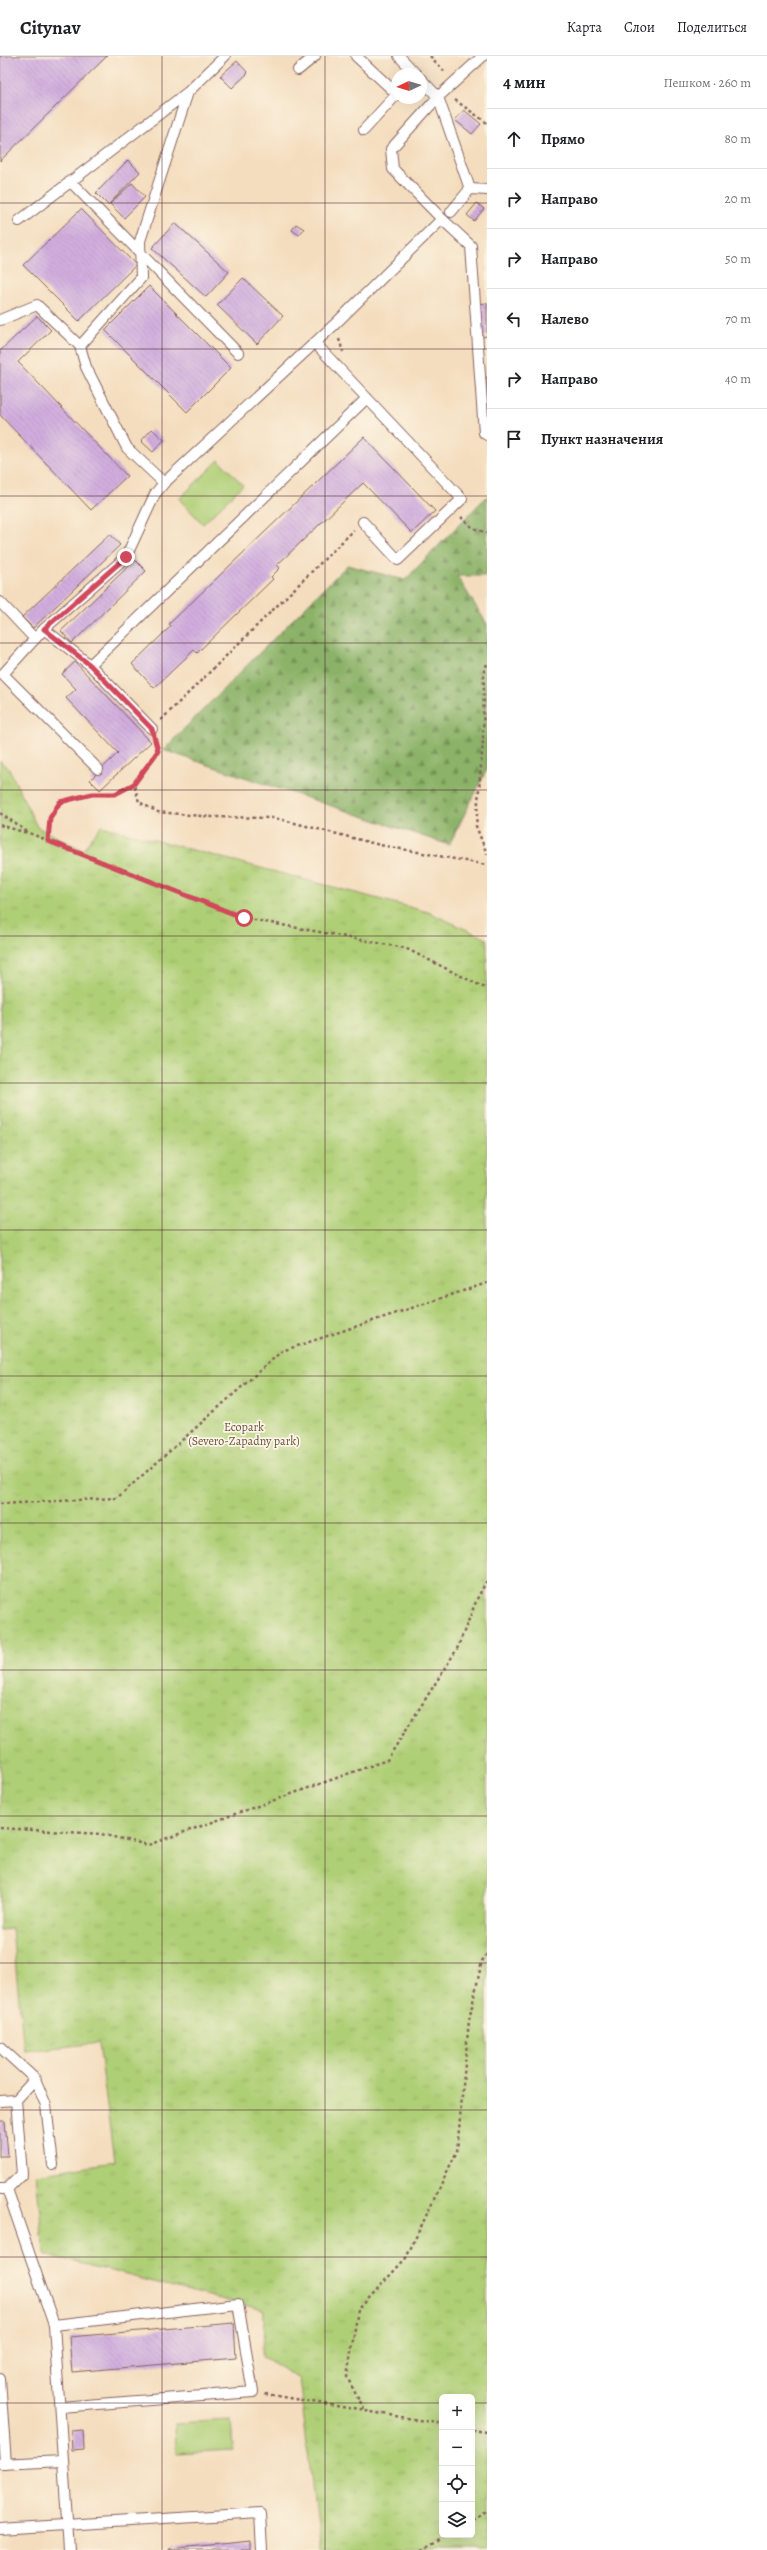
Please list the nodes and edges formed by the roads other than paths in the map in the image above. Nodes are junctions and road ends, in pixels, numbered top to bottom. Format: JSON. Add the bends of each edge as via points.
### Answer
{"nodes":[{"id":1,"x":315,"y":56,"type":"edge"},
{"id":2,"x":356,"y":56,"type":"edge"},
{"id":3,"x":399,"y":56,"type":"edge"},
{"id":4,"x":483,"y":56,"type":"edge"},
{"id":5,"x":218,"y":58,"type":"edge"},
{"id":6,"x":487,"y":59,"type":"edge"},
{"id":7,"x":410,"y":68,"type":"edge"},
{"id":8,"x":298,"y":70,"type":"dead end"},
{"id":9,"x":427,"y":85,"type":"edge"},
{"id":10,"x":188,"y":92,"type":"junction"},
{"id":11,"x":438,"y":97,"type":"junction"},
{"id":12,"x":364,"y":130,"type":"dead end"},
{"id":13,"x":70,"y":181,"type":"junction"},
{"id":14,"x":470,"y":189,"type":"junction"},
{"id":15,"x":487,"y":190,"type":"edge"},
{"id":16,"x":451,"y":212,"type":"dead end"},
{"id":17,"x":442,"y":219,"type":"junction"},
{"id":18,"x":19,"y":221,"type":"dead end"},
{"id":19,"x":140,"y":253,"type":"junction"},
{"id":20,"x":0,"y":320,"type":"edge"},
{"id":21,"x":315,"y":343,"type":"junction"},
{"id":22,"x":80,"y":346,"type":"junction"},
{"id":23,"x":238,"y":352,"type":"dead end"},
{"id":24,"x":367,"y":398,"type":"junction"},
{"id":25,"x":487,"y":435,"type":"edge"},
{"id":26,"x":164,"y":482,"type":"junction"},
{"id":27,"x":363,"y":522,"type":"road end"},
{"id":28,"x":0,"y":602,"type":"edge"},
{"id":29,"x":44,"y":629,"type":"junction"},
{"id":30,"x":34,"y":639,"type":"junction"},
{"id":31,"x":90,"y":665,"type":"junction"},
{"id":32,"x":152,"y":729,"type":"road end"},
{"id":33,"x":98,"y":769,"type":"dead end"},
{"id":34,"x":0,"y":2047,"type":"edge"},
{"id":35,"x":34,"y":2079,"type":"junction"},
{"id":36,"x":16,"y":2100,"type":"junction"},
{"id":37,"x":0,"y":2101,"type":"edge"},
{"id":38,"x":53,"y":2164,"type":"dead end"},
{"id":39,"x":4,"y":2189,"type":"edge"},
{"id":40,"x":54,"y":2325,"type":"junction"},
{"id":41,"x":0,"y":2379,"type":"edge"},
{"id":42,"x":60,"y":2407,"type":"junction"},
{"id":43,"x":63,"y":2461,"type":"junction"},
{"id":44,"x":3,"y":2464,"type":"edge"},
{"id":45,"x":68,"y":2525,"type":"junction"},
{"id":46,"x":0,"y":2529,"type":"edge"},
{"id":47,"x":69,"y":2550,"type":"edge"},
{"id":48,"x":262,"y":2550,"type":"edge"}],
"edges":[{"from":1,"to":8,"type":"lane"},
{"from":2,"to":12,"type":"lane","via":[[397,94]]},
{"from":3,"to":7,"type":"lane"},
{"from":4,"to":6,"type":"lane"},
{"from":4,"to":11,"type":"lane"},
{"from":5,"to":10,"type":"lane"},
{"from":9,"to":11,"type":"lane"},
{"from":10,"to":13,"type":"lane"},
{"from":10,"to":19,"type":"lane","via":[[140,241]]},
{"from":11,"to":14,"type":"lane"},
{"from":11,"to":17,"type":"lane","via":[[392,148],[393,169]]},
{"from":13,"to":18,"type":"lane"},
{"from":13,"to":19,"type":"lane"},
{"from":14,"to":15,"type":"lane"},
{"from":14,"to":16,"type":"lane"},
{"from":17,"to":21,"type":"lane"},
{"from":17,"to":25,"type":"lane","via":[[471,246],[484,434]]},
{"from":19,"to":22,"type":"lane","via":[[142,278]]},
{"from":19,"to":23,"type":"lane"},
{"from":20,"to":22,"type":"lane","via":[[37,305]]},
{"from":21,"to":24,"type":"lane"},
{"from":21,"to":26,"type":"lane"},
{"from":22,"to":26,"type":"lane","via":[[86,367],[127,448]]},
{"from":24,"to":27,"type":"lane","via":[[462,499],[398,560]]},
{"from":24,"to":31,"type":"lane"},
{"from":26,"to":29,"type":"lane","via":[[155,494],[126,557]]},
{"from":28,"to":30,"type":"lane"},
{"from":29,"to":30,"type":"lane"},
{"from":29,"to":31,"type":"lane"},
{"from":30,"to":33,"type":"lane","via":[[3,674]]},
{"from":31,"to":32,"type":"lane"},
{"from":34,"to":35,"type":"lane"},
{"from":35,"to":36,"type":"lane"},
{"from":35,"to":38,"type":"lane","via":[[46,2105]]},
{"from":36,"to":37,"type":"lane"},
{"from":36,"to":39,"type":"lane","via":[[22,2174]]},
{"from":39,"to":40,"type":"lane"},
{"from":40,"to":42,"type":"lane"},
{"from":40,"to":42,"type":"lane","via":[[238,2304],[253,2392]]},
{"from":41,"to":44,"type":"lane"},
{"from":42,"to":43,"type":"lane"},
{"from":43,"to":44,"type":"lane"},
{"from":43,"to":45,"type":"lane"},
{"from":45,"to":46,"type":"lane"},
{"from":45,"to":47,"type":"lane"},
{"from":45,"to":48,"type":"lane","via":[[260,2513]]}]}
